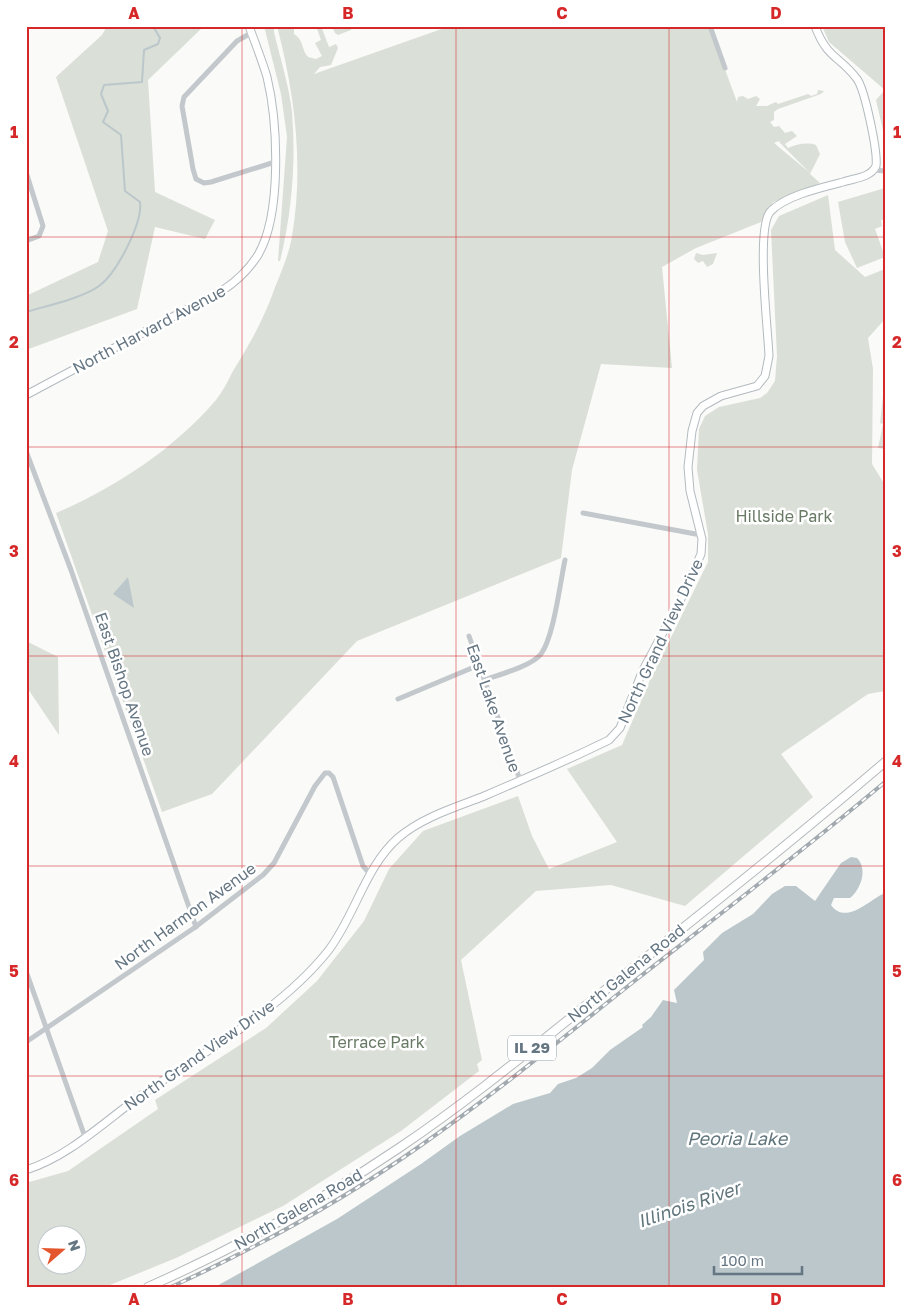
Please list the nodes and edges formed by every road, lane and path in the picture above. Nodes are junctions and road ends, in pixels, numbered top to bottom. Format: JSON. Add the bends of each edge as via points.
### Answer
{"nodes":[{"id":1,"x":710,"y":26,"type":"edge"},
{"id":2,"x":815,"y":26,"type":"edge"},
{"id":3,"x":250,"y":29,"type":"edge"},
{"id":4,"x":725,"y":68,"type":"dead end"},
{"id":5,"x":275,"y":162,"type":"junction"},
{"id":6,"x":874,"y":170,"type":"junction"},
{"id":7,"x":26,"y":172,"type":"edge"},
{"id":8,"x":885,"y":172,"type":"edge"},
{"id":9,"x":26,"y":241,"type":"edge"},
{"id":10,"x":26,"y":395,"type":"edge"},
{"id":11,"x":26,"y":451,"type":"edge"},
{"id":12,"x":583,"y":513,"type":"dead end"},
{"id":13,"x":701,"y":535,"type":"junction"},
{"id":14,"x":565,"y":560,"type":"dead end"},
{"id":15,"x":469,"y":636,"type":"dead end"},
{"id":16,"x":479,"y":665,"type":"junction"},
{"id":17,"x":484,"y":680,"type":"junction"},
{"id":18,"x":398,"y":699,"type":"dead end"},
{"id":19,"x":885,"y":762,"type":"edge"},
{"id":20,"x":520,"y":780,"type":"junction"},
{"id":21,"x":371,"y":875,"type":"junction"},
{"id":22,"x":196,"y":927,"type":"junction"},
{"id":23,"x":26,"y":971,"type":"edge"},
{"id":24,"x":47,"y":1029,"type":"junction"},
{"id":25,"x":26,"y":1042,"type":"edge"},
{"id":26,"x":85,"y":1137,"type":"junction"},
{"id":27,"x":26,"y":1170,"type":"edge"},
{"id":28,"x":148,"y":1287,"type":"edge"}],
"edges":[{"from":1,"to":4,"type":"street"},
{"from":2,"to":6,"type":"street","via":[[826,51],[853,74],[864,91],[876,155]]},
{"from":3,"to":5,"type":"street","via":[[270,96]]},
{"from":3,"to":5,"type":"street","via":[[184,97],[182,108],[191,162],[196,178],[208,183]]},
{"from":5,"to":10,"type":"street","name":"North Harvard Avenue","via":[[265,238],[256,257],[235,281]]},
{"from":6,"to":8,"type":"street"},
{"from":6,"to":13,"type":"street","name":"North Grand View Drive","via":[[789,200],[768,215],[764,254],[769,363],[757,386],[721,396],[697,413],[688,467],[690,491]]},
{"from":7,"to":9,"type":"street","via":[[43,226],[39,236]]},
{"from":11,"to":22,"type":"street","name":"East Bishop Avenue"},
{"from":12,"to":13,"type":"street"},
{"from":13,"to":20,"type":"street","name":"North Grand View Drive","via":[[698,563],[643,670],[617,732],[586,751]]},
{"from":14,"to":17,"type":"street","via":[[548,639],[540,656]]},
{"from":15,"to":16,"type":"street","name":"East Lake Avenue"},
{"from":16,"to":17,"type":"street","name":"East Lake Avenue"},
{"from":16,"to":18,"type":"street"},
{"from":17,"to":20,"type":"street","name":"East Lake Avenue"},
{"from":19,"to":28,"type":"main road","name":"North Galena Road","number":"IL 29","via":[[606,990],[406,1144],[287,1218]]},
{"from":20,"to":21,"type":"street","name":"North Grand View Drive","via":[[414,826],[387,849]]},
{"from":21,"to":22,"type":"street","name":"North Harmon Avenue","via":[[363,866],[333,777],[327,773],[322,776],[270,868]]},
{"from":21,"to":26,"type":"street","name":"North Grand View Drive","via":[[332,946],[300,980],[243,1027]]},
{"from":22,"to":24,"type":"street","name":"North Harmon Avenue"},
{"from":23,"to":24,"type":"street"},
{"from":24,"to":25,"type":"street","name":"North Harmon Avenue"},
{"from":24,"to":26,"type":"street"},
{"from":26,"to":27,"type":"street","name":"North Grand View Drive","via":[[52,1159]]}]}
